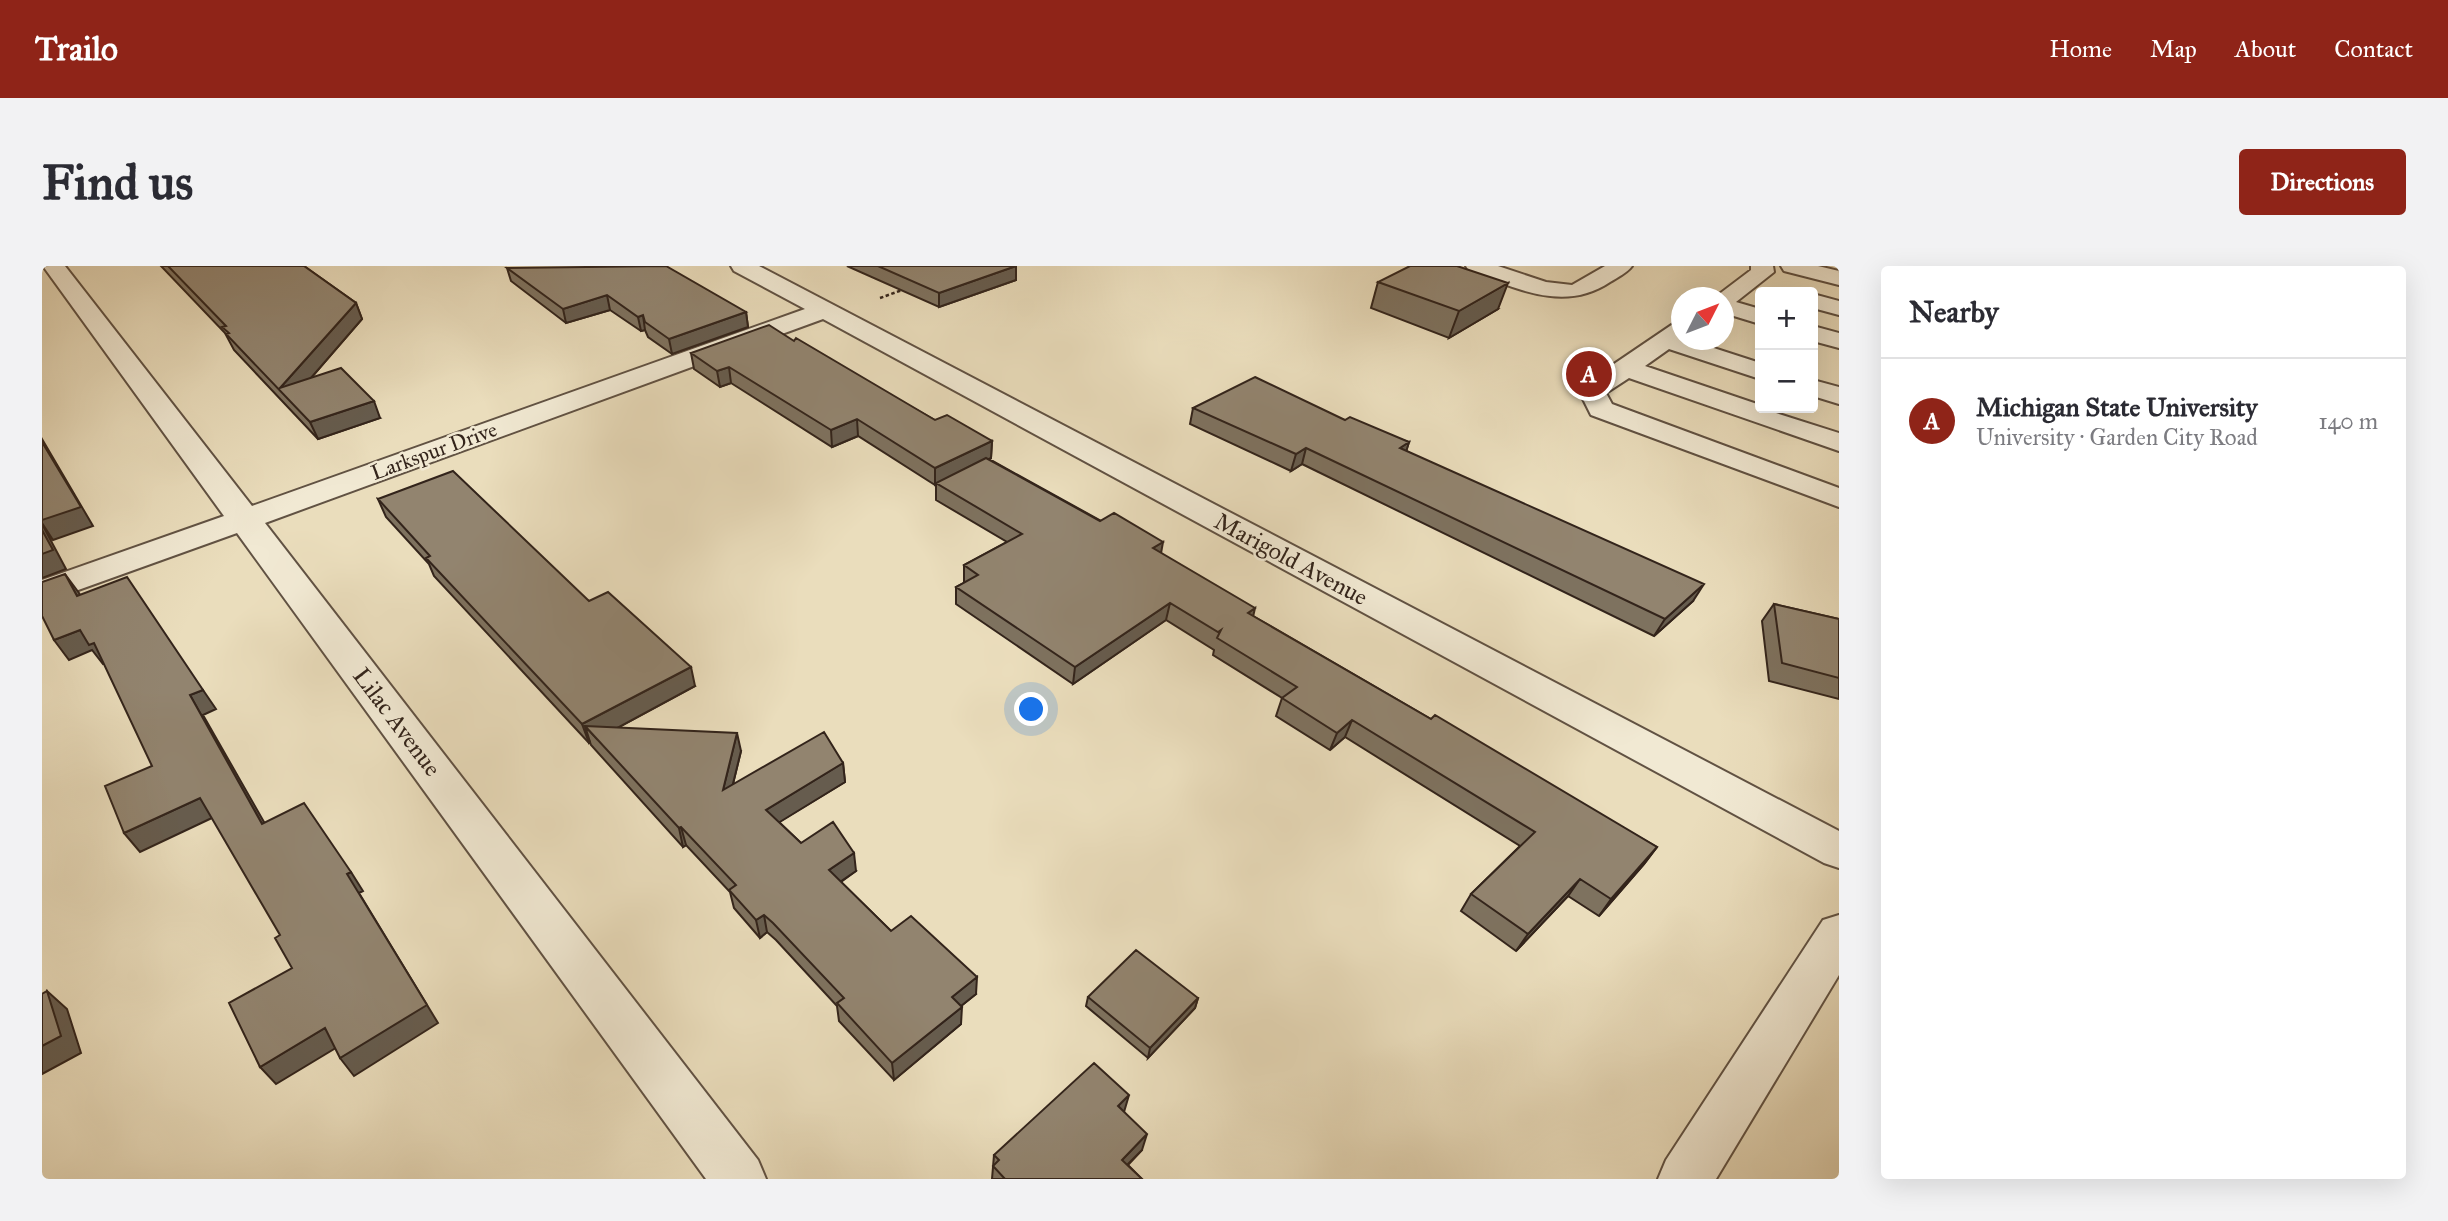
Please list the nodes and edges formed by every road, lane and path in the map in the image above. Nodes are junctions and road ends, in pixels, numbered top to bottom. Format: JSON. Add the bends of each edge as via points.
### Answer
{"nodes":[{"id":1,"x":54,"y":266,"type":"edge"},
{"id":2,"x":742,"y":266,"type":"edge"},
{"id":3,"x":1477,"y":266,"type":"edge"},
{"id":4,"x":1621,"y":266,"type":"edge"},
{"id":5,"x":1792,"y":266,"type":"edge"},
{"id":6,"x":1755,"y":274,"type":"edge"},
{"id":7,"x":1839,"y":278,"type":"edge"},
{"id":8,"x":1770,"y":287,"type":"edge"},
{"id":9,"x":908,"y":288,"type":"edge"},
{"id":10,"x":1734,"y":292,"type":"edge"},
{"id":11,"x":1818,"y":302,"type":"edge"},
{"id":12,"x":1839,"y":308,"type":"edge"},
{"id":13,"x":1734,"y":309,"type":"edge"},
{"id":14,"x":830,"y":313,"type":"junction"},
{"id":15,"x":1755,"y":315,"type":"edge"},
{"id":16,"x":1818,"y":335,"type":"edge"},
{"id":17,"x":1671,"y":337,"type":"edge"},
{"id":18,"x":1839,"y":341,"type":"edge"},
{"id":19,"x":1710,"y":350,"type":"edge"},
{"id":20,"x":1626,"y":368,"type":"junction"},
{"id":21,"x":1755,"y":369,"type":"edge"},
{"id":22,"x":1818,"y":390,"type":"edge"},
{"id":23,"x":1839,"y":396,"type":"edge"},
{"id":24,"x":1839,"y":442,"type":"edge"},
{"id":25,"x":1839,"y":498,"type":"edge"},
{"id":26,"x":244,"y":519,"type":"junction"},
{"id":27,"x":42,"y":592,"type":"edge"},
{"id":28,"x":1839,"y":851,"type":"edge"},
{"id":29,"x":1839,"y":934,"type":"edge"},
{"id":30,"x":739,"y":1179,"type":"edge"},
{"id":31,"x":1685,"y":1179,"type":"edge"}],
"edges":[{"from":1,"to":26,"type":"street","name":"Lilac Avenue"},
{"from":2,"to":14,"type":"street","name":"Marigold Avenue"},
{"from":3,"to":4,"type":"street","via":[[1568,293]]},
{"from":5,"to":7,"type":"street"},
{"from":6,"to":8,"type":"street"},
{"from":6,"to":10,"type":"street"},
{"from":9,"to":14,"type":"path"},
{"from":11,"to":12,"type":"street"},
{"from":13,"to":15,"type":"street"},
{"from":14,"to":26,"type":"street","name":"Larkspur Drive"},
{"from":14,"to":28,"type":"street","name":"Marigold Avenue"},
{"from":16,"to":18,"type":"street"},
{"from":17,"to":20,"type":"street"},
{"from":19,"to":21,"type":"street"},
{"from":20,"to":24,"type":"street"},
{"from":20,"to":25,"type":"street","via":[[1592,391],[1601,410]]},
{"from":22,"to":23,"type":"street"},
{"from":26,"to":27,"type":"street","name":"Larkspur Drive"},
{"from":26,"to":30,"type":"street","name":"Lilac Avenue"},
{"from":29,"to":31,"type":"street"}]}
